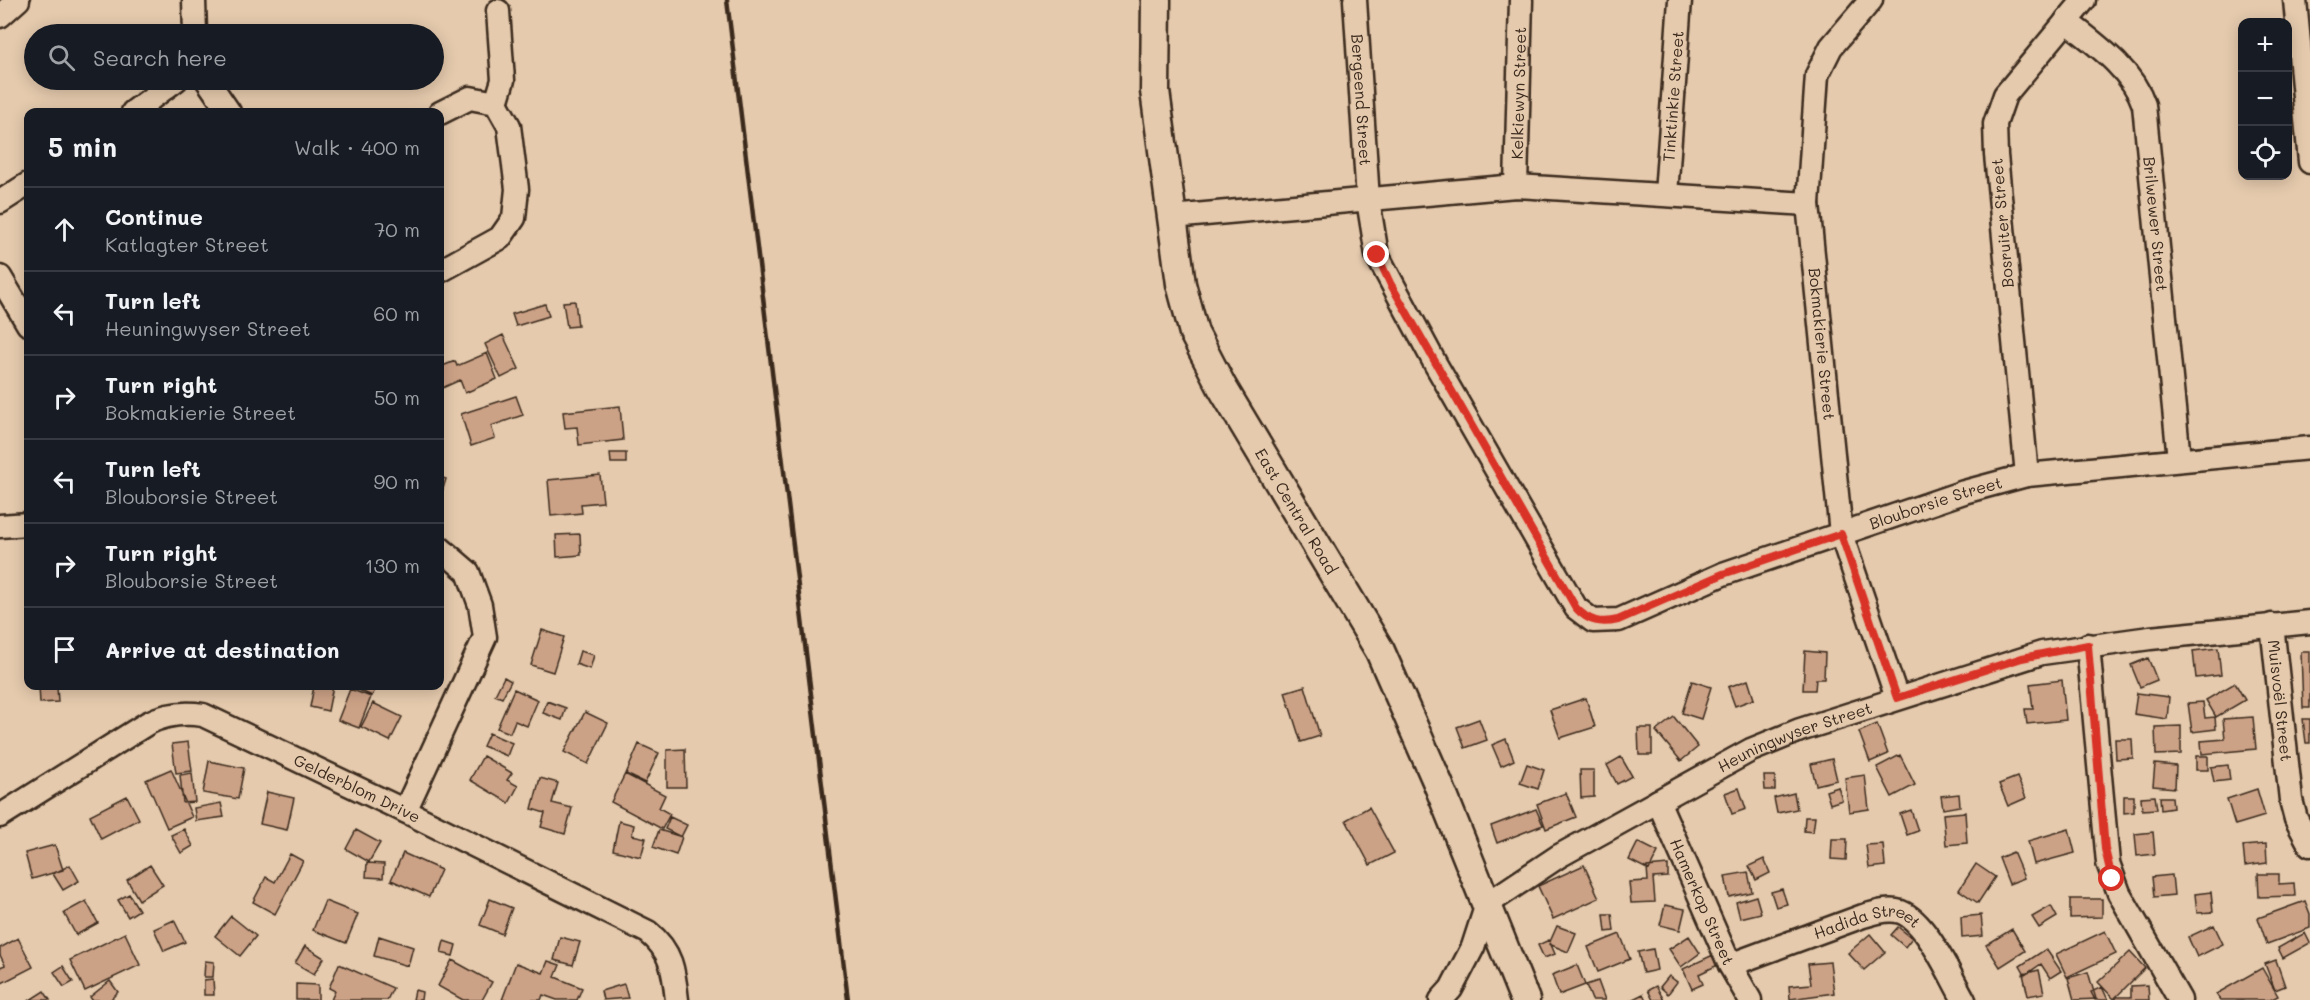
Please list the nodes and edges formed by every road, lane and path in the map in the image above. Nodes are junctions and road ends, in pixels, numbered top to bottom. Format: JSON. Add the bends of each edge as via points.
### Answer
{"nodes":[{"id":1,"x":18,"y":0,"type":"edge"},
{"id":2,"x":194,"y":0,"type":"edge"},
{"id":3,"x":1156,"y":0,"type":"edge"},
{"id":4,"x":1355,"y":0,"type":"edge"},
{"id":5,"x":1521,"y":0,"type":"edge"},
{"id":6,"x":1680,"y":0,"type":"edge"},
{"id":7,"x":1871,"y":0,"type":"edge"},
{"id":8,"x":2084,"y":0,"type":"edge"},
{"id":9,"x":2295,"y":0,"type":"edge"},
{"id":10,"x":498,"y":11,"type":"dead end"},
{"id":11,"x":0,"y":16,"type":"edge"},
{"id":12,"x":2066,"y":21,"type":"junction"},
{"id":13,"x":195,"y":24,"type":"edge"},
{"id":14,"x":163,"y":90,"type":"edge"},
{"id":15,"x":214,"y":90,"type":"edge"},
{"id":16,"x":496,"y":103,"type":"junction"},
{"id":17,"x":138,"y":108,"type":"edge"},
{"id":18,"x":226,"y":108,"type":"edge"},
{"id":19,"x":444,"y":111,"type":"edge"},
{"id":20,"x":2310,"y":162,"type":"edge"},
{"id":21,"x":1516,"y":186,"type":"junction"},
{"id":22,"x":24,"y":187,"type":"edge"},
{"id":23,"x":1666,"y":194,"type":"junction"},
{"id":24,"x":1368,"y":200,"type":"junction"},
{"id":25,"x":0,"y":202,"type":"edge"},
{"id":26,"x":1808,"y":204,"type":"junction"},
{"id":27,"x":1172,"y":217,"type":"junction"},
{"id":28,"x":444,"y":269,"type":"edge"},
{"id":29,"x":0,"y":277,"type":"edge"},
{"id":30,"x":24,"y":317,"type":"edge"},
{"id":31,"x":2310,"y":448,"type":"edge"},
{"id":32,"x":2179,"y":459,"type":"junction"},
{"id":33,"x":2027,"y":476,"type":"junction"},
{"id":34,"x":24,"y":524,"type":"edge"},
{"id":35,"x":0,"y":526,"type":"edge"},
{"id":36,"x":1841,"y":534,"type":"junction"},
{"id":37,"x":444,"y":551,"type":"edge"},
{"id":38,"x":2310,"y":622,"type":"edge"},
{"id":39,"x":2272,"y":625,"type":"junction"},
{"id":40,"x":2088,"y":645,"type":"junction"},
{"id":41,"x":1897,"y":698,"type":"junction"},
{"id":42,"x":1658,"y":801,"type":"junction"},
{"id":43,"x":405,"y":811,"type":"junction"},
{"id":44,"x":0,"y":816,"type":"edge"},
{"id":45,"x":2310,"y":845,"type":"edge"},
{"id":46,"x":1487,"y":904,"type":"junction"},
{"id":47,"x":1730,"y":965,"type":"junction"},
{"id":48,"x":677,"y":1000,"type":"edge"},
{"id":49,"x":1441,"y":1000,"type":"edge"},
{"id":50,"x":1524,"y":1000,"type":"edge"},
{"id":51,"x":1750,"y":1000,"type":"edge"},
{"id":52,"x":1964,"y":1000,"type":"edge"},
{"id":53,"x":2180,"y":1000,"type":"edge"}],
"edges":[{"from":1,"to":11,"type":"street"},
{"from":2,"to":13,"type":"street"},
{"from":3,"to":27,"type":"street","name":"East Central Road","via":[[1155,91]]},
{"from":4,"to":24,"type":"street","name":"Bergeend Street"},
{"from":5,"to":21,"type":"street","name":"Kelkiewyn Street"},
{"from":6,"to":23,"type":"street","name":"Tinktinkie Street"},
{"from":7,"to":26,"type":"street","name":"Bokmakierie Street","via":[[1831,47],[1818,75]]},
{"from":8,"to":12,"type":"street","name":"Bosruiter Street"},
{"from":9,"to":20,"type":"street"},
{"from":10,"to":16,"type":"street","via":[[504,80]]},
{"from":12,"to":32,"type":"street","name":"Brilwewer Street","via":[[2133,82],[2144,105]]},
{"from":12,"to":33,"type":"street","name":"Bosruiter Street","via":[[2005,95],[1995,124]]},
{"from":14,"to":17,"type":"street"},
{"from":15,"to":18,"type":"street"},
{"from":16,"to":19,"type":"street","via":[[470,98]]},
{"from":16,"to":28,"type":"street","via":[[509,126],[517,189],[514,218],[500,238]]},
{"from":21,"to":23,"type":"street"},
{"from":21,"to":24,"type":"street"},
{"from":22,"to":25,"type":"street"},
{"from":23,"to":26,"type":"street"},
{"from":24,"to":27,"type":"street"},
{"from":24,"to":36,"type":"street","name":"Blouborsie Street","via":[[1377,255],[1390,283],[1584,617],[1605,623],[1618,620],[1723,574]]},
{"from":26,"to":36,"type":"street","name":"Bokmakierie Street"},
{"from":27,"to":46,"type":"street","name":"East Central Road","via":[[1184,305],[1202,350],[1380,651]]},
{"from":29,"to":30,"type":"street"},
{"from":31,"to":32,"type":"street","name":"Blouborsie Street"},
{"from":32,"to":33,"type":"street","name":"Blouborsie Street"},
{"from":33,"to":36,"type":"street","name":"Blouborsie Street","via":[[1964,492]]},
{"from":34,"to":35,"type":"street"},
{"from":36,"to":41,"type":"street","name":"Bokmakierie Street"},
{"from":37,"to":43,"type":"street","via":[[468,572],[480,605],[485,637]]},
{"from":38,"to":39,"type":"street","name":"Heuningwyser Street"},
{"from":39,"to":40,"type":"street","name":"Heuningwyser Street"},
{"from":39,"to":45,"type":"street","name":"Muisvoël Street","via":[[2291,800]]},
{"from":40,"to":41,"type":"street","name":"Heuningwyser Street","via":[[2022,658]]},
{"from":40,"to":53,"type":"street","via":[[2108,863],[2119,893]]},
{"from":41,"to":42,"type":"street","name":"Heuningwyser Street","via":[[1751,750]]},
{"from":42,"to":46,"type":"street","name":"Heuningwyser Street","via":[[1559,856]]},
{"from":42,"to":47,"type":"street","name":"Hamerkop Street"},
{"from":43,"to":44,"type":"street","name":"Gelderblom Drive","via":[[203,715],[189,713],[168,715],[148,723]]},
{"from":43,"to":48,"type":"street","name":"Gelderblom Drive","via":[[648,932],[669,955]]},
{"from":46,"to":49,"type":"street","via":[[1473,947]]},
{"from":46,"to":50,"type":"street","name":"East Central Road"},
{"from":47,"to":51,"type":"street","name":"Hamerkop Street"},
{"from":47,"to":52,"type":"street","name":"Hadida Street","via":[[1863,916],[1899,912],[1914,920],[1923,931]]}]}
